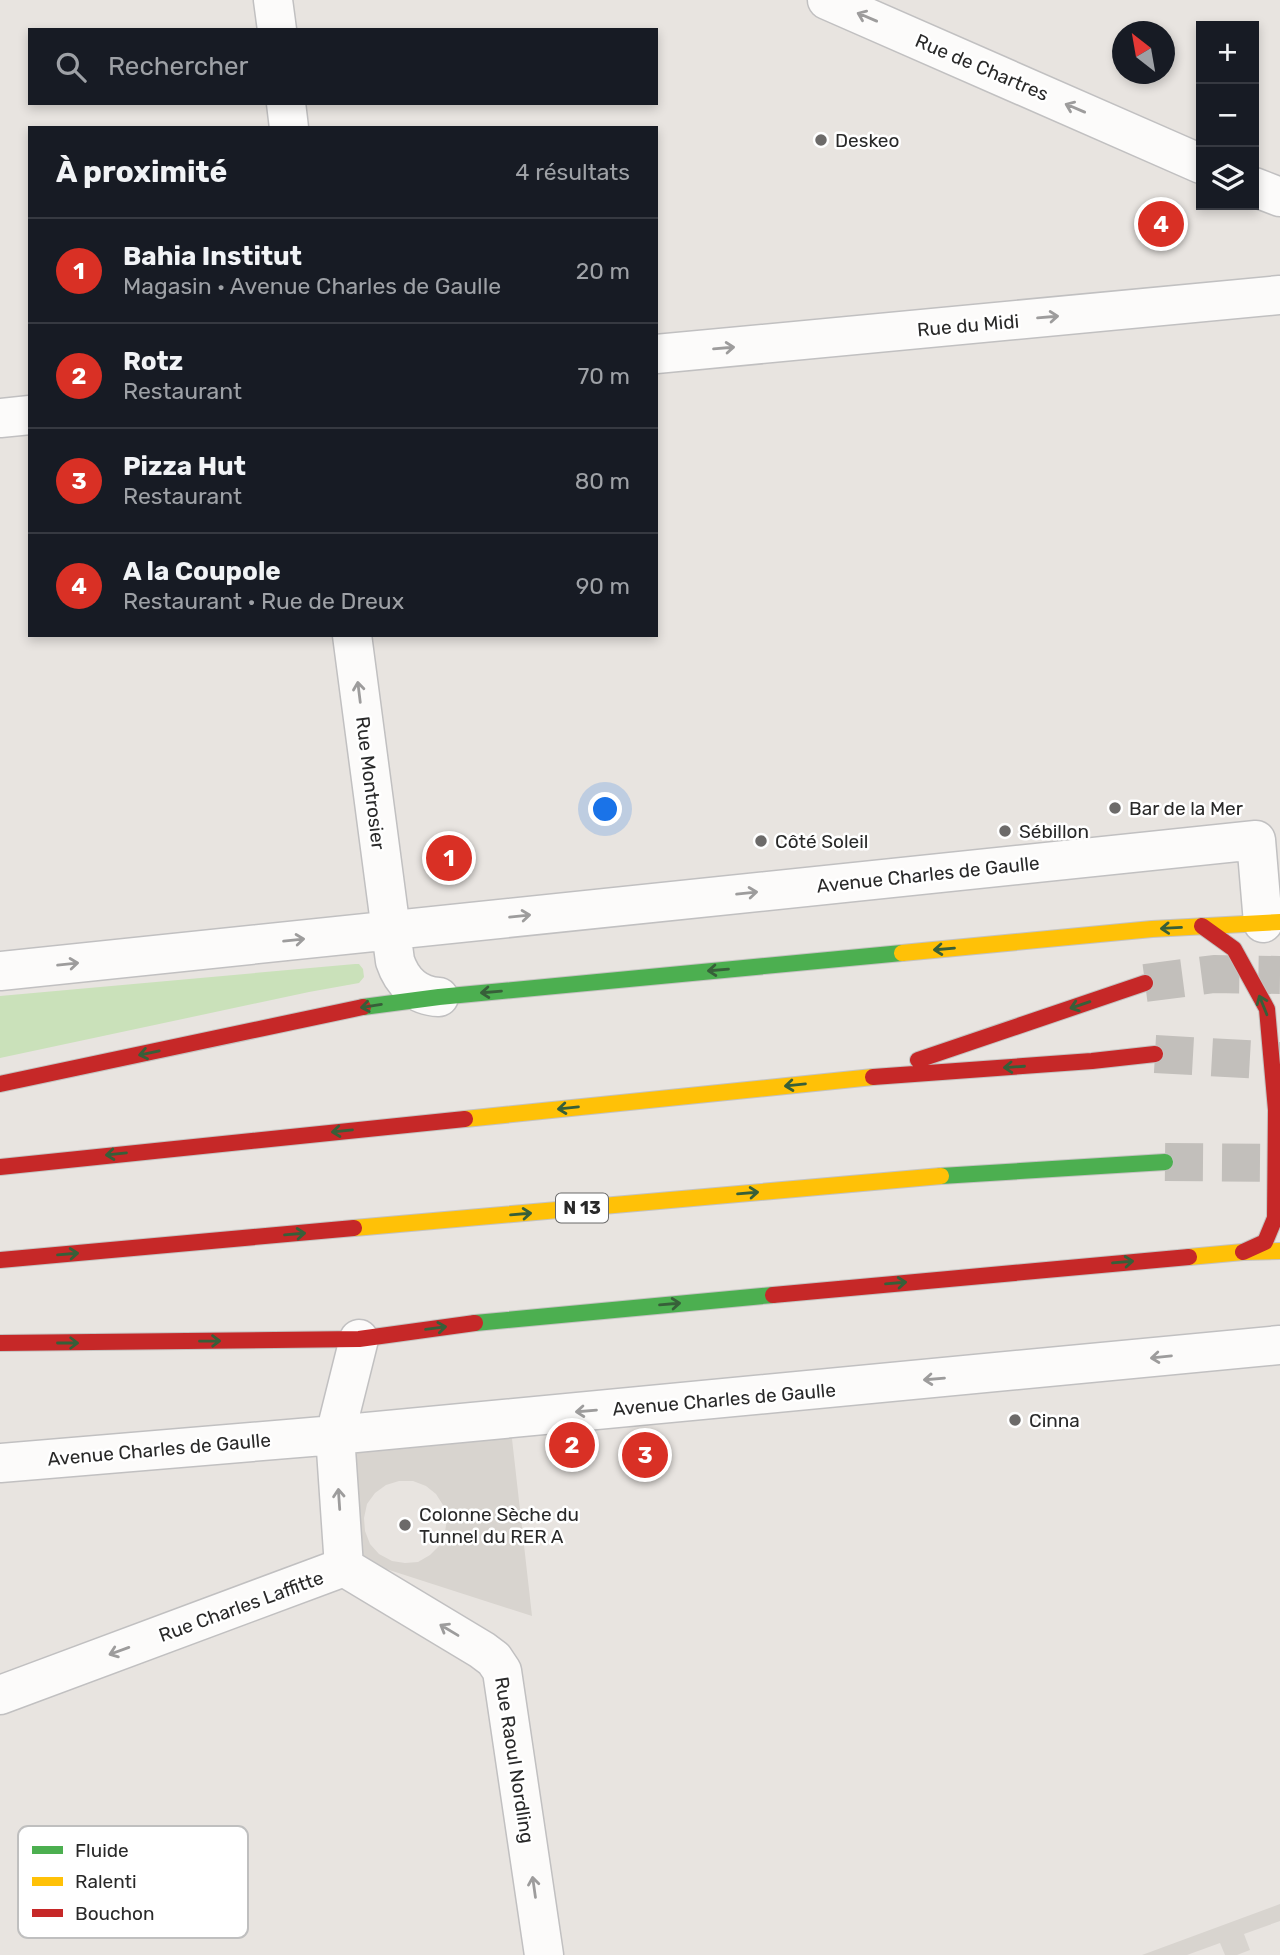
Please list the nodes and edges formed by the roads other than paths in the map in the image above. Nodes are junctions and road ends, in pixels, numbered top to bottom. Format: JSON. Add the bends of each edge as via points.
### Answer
{"nodes":[{"id":1,"x":274,"y":0,"type":"edge"},
{"id":2,"x":827,"y":0,"type":"edge"},
{"id":3,"x":277,"y":28,"type":"edge"},
{"id":4,"x":286,"y":105,"type":"edge"},
{"id":5,"x":289,"y":126,"type":"edge"},
{"id":6,"x":1196,"y":162,"type":"edge"},
{"id":7,"x":1259,"y":189,"type":"edge"},
{"id":8,"x":1280,"y":197,"type":"edge"},
{"id":9,"x":1280,"y":295,"type":"edge"},
{"id":10,"x":658,"y":354,"type":"edge"},
{"id":11,"x":28,"y":415,"type":"edge"},
{"id":12,"x":0,"y":418,"type":"edge"},
{"id":13,"x":352,"y":637,"type":"edge"},
{"id":14,"x":1272,"y":923,"type":"edge"},
{"id":15,"x":1202,"y":926,"type":"junction"},
{"id":16,"x":391,"y":930,"type":"junction"},
{"id":17,"x":0,"y":971,"type":"edge"},
{"id":18,"x":1145,"y":983,"type":"tunnel mouth"},
{"id":19,"x":439,"y":997,"type":"junction"},
{"id":20,"x":1155,"y":1054,"type":"tunnel mouth"},
{"id":21,"x":863,"y":1078,"type":"junction"},
{"id":22,"x":0,"y":1084,"type":"edge"},
{"id":23,"x":1165,"y":1162,"type":"tunnel mouth"},
{"id":24,"x":0,"y":1167,"type":"edge"},
{"id":25,"x":1280,"y":1251,"type":"edge"},
{"id":26,"x":1243,"y":1252,"type":"junction"},
{"id":27,"x":0,"y":1260,"type":"edge"},
{"id":28,"x":359,"y":1339,"type":"junction"},
{"id":29,"x":0,"y":1343,"type":"edge"},
{"id":30,"x":1280,"y":1345,"type":"edge"},
{"id":31,"x":335,"y":1434,"type":"junction"},
{"id":32,"x":0,"y":1463,"type":"edge"},
{"id":33,"x":344,"y":1567,"type":"junction"},
{"id":34,"x":0,"y":1695,"type":"edge"},
{"id":35,"x":544,"y":1955,"type":"edge"}],
"edges":[{"from":1,"to":3,"type":"street"},
{"from":6,"to":2,"type":"street","name":"Rue de Chartres","one_way":true},
{"from":4,"to":5,"type":"street"},
{"from":7,"to":8,"type":"street"},
{"from":10,"to":9,"type":"street","name":"Rue du Midi","one_way":true},
{"from":11,"to":12,"type":"street"},
{"from":16,"to":13,"type":"street","name":"Rue Montrosier","one_way":true},
{"from":14,"to":15,"type":"main road","name":"Avenue Charles de Gaulle"},
{"from":16,"to":14,"type":"street","name":"Avenue Charles de Gaulle","one_way":true,"via":[[1256,840]]},
{"from":15,"to":19,"type":"main road","name":"Avenue Charles de Gaulle","one_way":true},
{"from":26,"to":15,"type":"main road","one_way":true,"via":[[1265,1242],[1275,1218],[1276,1110],[1267,1009],[1234,949]]},
{"from":17,"to":16,"type":"street","name":"Avenue Charles de Gaulle","one_way":true},
{"from":16,"to":19,"type":"street","name":"Avenue Charles de Gaulle","via":[[395,961],[405,981],[416,991]]},
{"from":18,"to":21,"type":"main road","one_way":true},
{"from":19,"to":22,"type":"main road","name":"Avenue Charles de Gaulle","one_way":true,"via":[[364,1007]]},
{"from":20,"to":21,"type":"main road","one_way":true},
{"from":21,"to":24,"type":"main road","one_way":true},
{"from":27,"to":23,"type":"main road","number":"N 13","one_way":true,"via":[[891,1179]]},
{"from":25,"to":26,"type":"main road"},
{"from":28,"to":26,"type":"main road","one_way":true,"via":[[496,1320]]},
{"from":29,"to":28,"type":"main road","one_way":true},
{"from":28,"to":31,"type":"street","name":"Rue Charles Laffitte"},
{"from":30,"to":31,"type":"street","name":"Avenue Charles de Gaulle","one_way":true},
{"from":31,"to":32,"type":"street","name":"Avenue Charles de Gaulle"},
{"from":33,"to":31,"type":"street","name":"Rue Charles Laffitte","one_way":true},
{"from":33,"to":34,"type":"street","name":"Rue Charles Laffitte","one_way":true},
{"from":35,"to":33,"type":"street","name":"Rue Raoul Nordling","one_way":true,"via":[[502,1671],[482,1650]]}]}
